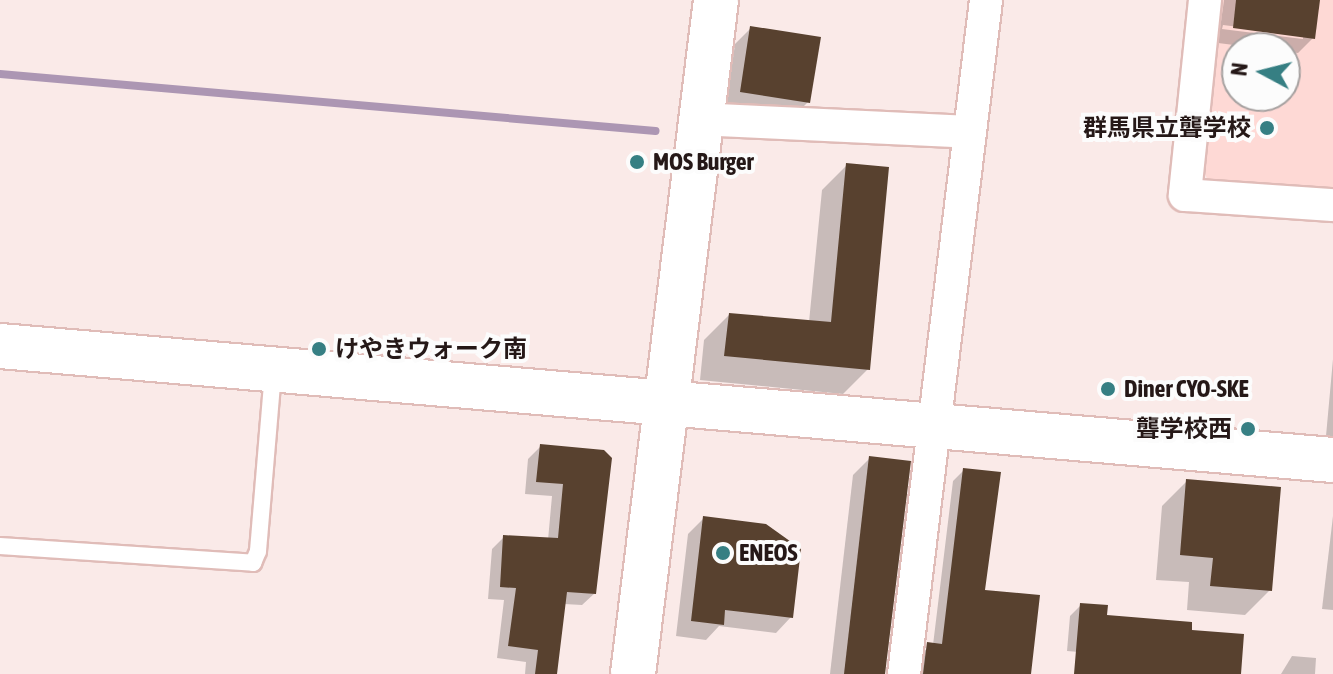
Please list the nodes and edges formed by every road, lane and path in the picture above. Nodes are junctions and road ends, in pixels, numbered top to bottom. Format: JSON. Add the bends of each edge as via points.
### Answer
{"nodes":[{"id":1,"x":716,"y":0,"type":"edge"},
{"id":2,"x":986,"y":0,"type":"edge"},
{"id":3,"x":1205,"y":0,"type":"edge"},
{"id":4,"x":697,"y":119,"type":"junction"},
{"id":5,"x":970,"y":132,"type":"junction"},
{"id":6,"x":1333,"y":205,"type":"edge"},
{"id":7,"x":0,"y":346,"type":"edge"},
{"id":8,"x":273,"y":371,"type":"junction"},
{"id":9,"x":666,"y":402,"type":"junction"},
{"id":10,"x":934,"y":429,"type":"junction"},
{"id":11,"x":1333,"y":460,"type":"edge"},
{"id":12,"x":0,"y":546,"type":"edge"},
{"id":13,"x":633,"y":674,"type":"edge"},
{"id":14,"x":904,"y":674,"type":"edge"}],
"edges":[{"from":1,"to":4,"type":"street"},
{"from":2,"to":5,"type":"street"},
{"from":3,"to":6,"type":"street","via":[[1185,195]]},
{"from":4,"to":5,"type":"street"},
{"from":4,"to":9,"type":"street"},
{"from":5,"to":10,"type":"street"},
{"from":7,"to":8,"type":"street"},
{"from":8,"to":9,"type":"street"},
{"from":8,"to":12,"type":"lane","via":[[253,563]]},
{"from":9,"to":10,"type":"street"},
{"from":9,"to":13,"type":"street"},
{"from":10,"to":11,"type":"street"},
{"from":10,"to":14,"type":"street"}]}
